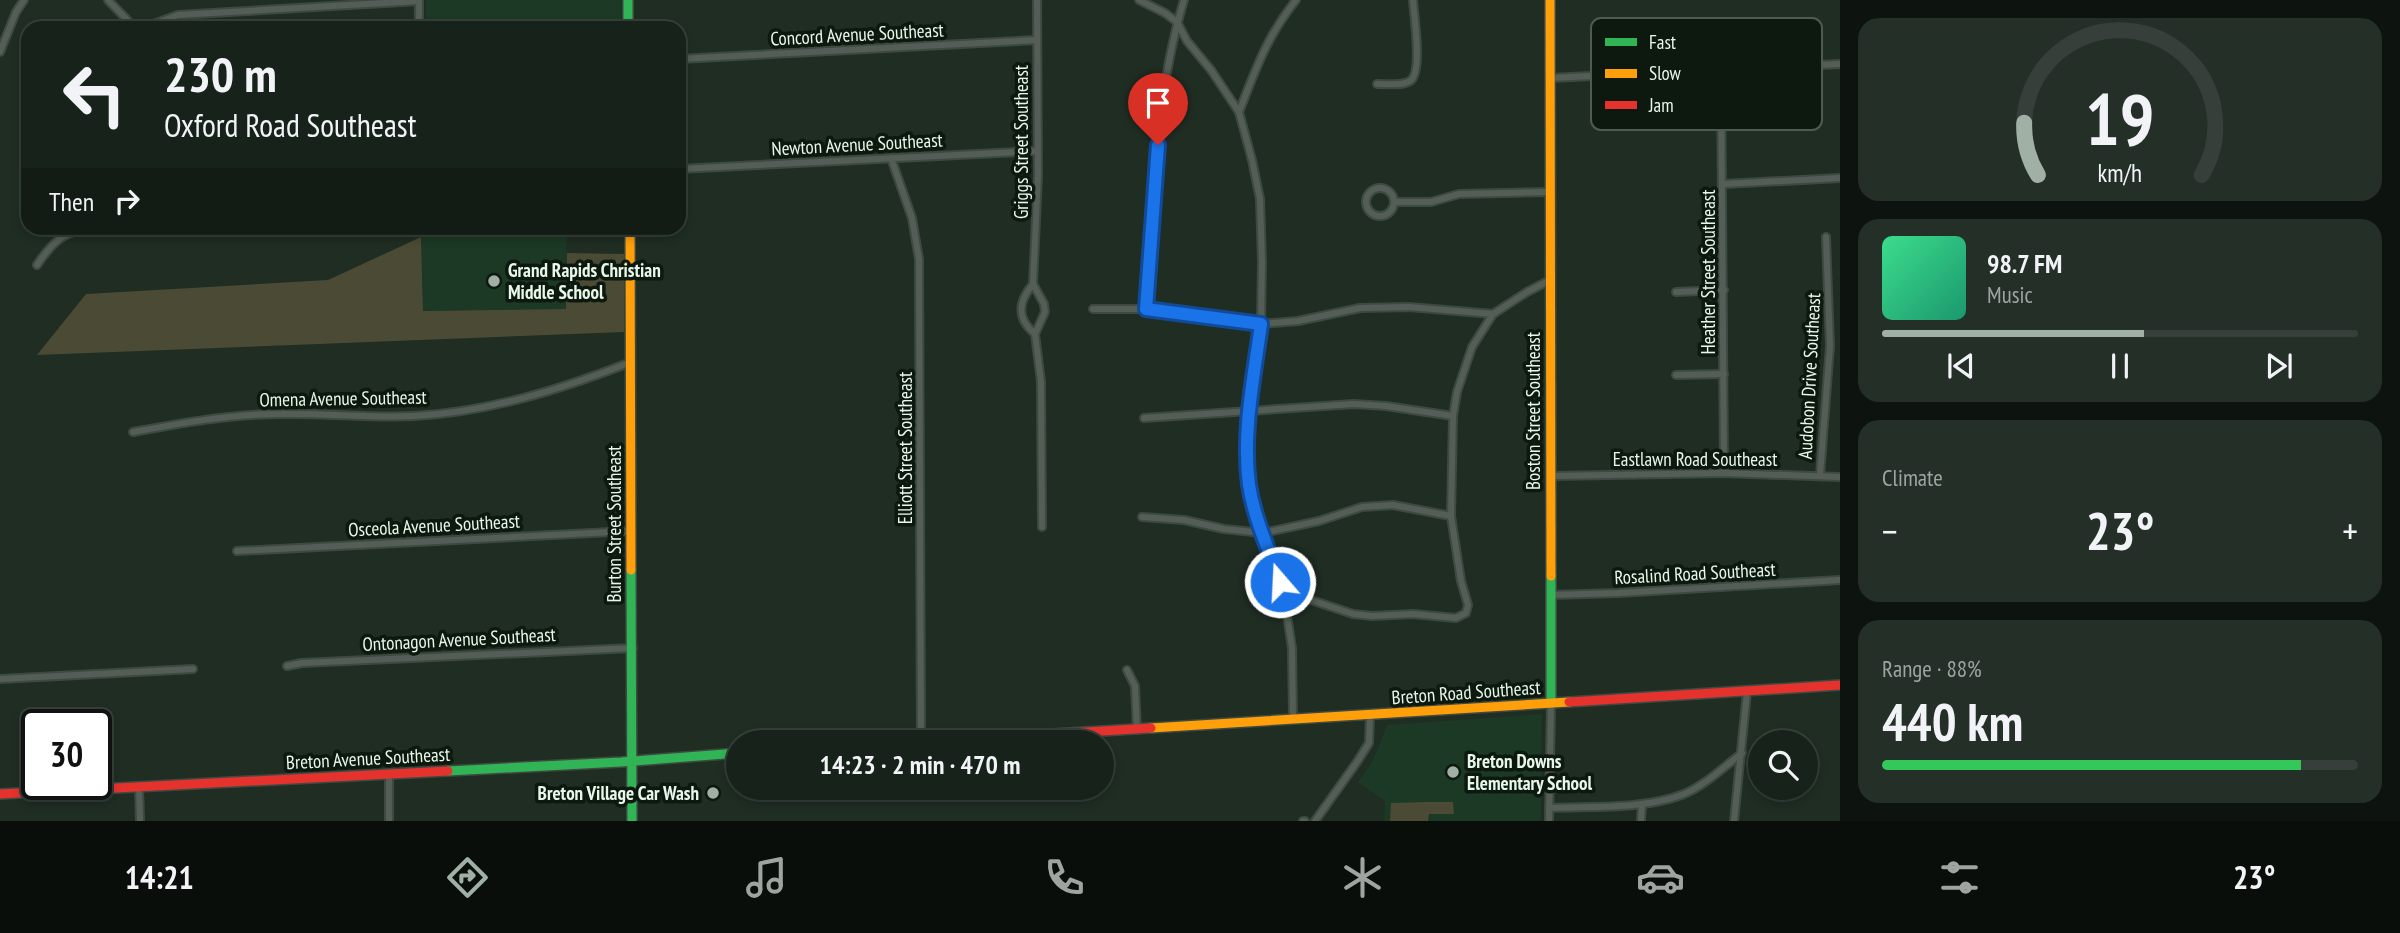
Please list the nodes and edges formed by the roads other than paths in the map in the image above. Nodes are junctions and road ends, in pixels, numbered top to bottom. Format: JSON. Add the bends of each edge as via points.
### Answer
{"nodes":[{"id":1,"x":24,"y":0,"type":"edge"},
{"id":2,"x":108,"y":0,"type":"edge"},
{"id":3,"x":628,"y":0,"type":"edge"},
{"id":4,"x":1037,"y":0,"type":"edge"},
{"id":5,"x":1139,"y":0,"type":"edge"},
{"id":6,"x":1184,"y":0,"type":"edge"},
{"id":7,"x":1296,"y":0,"type":"edge"},
{"id":8,"x":1413,"y":0,"type":"edge"},
{"id":9,"x":1550,"y":0,"type":"edge"},
{"id":10,"x":419,"y":1,"type":"edge"},
{"id":11,"x":128,"y":21,"type":"edge"},
{"id":12,"x":162,"y":21,"type":"edge"},
{"id":13,"x":419,"y":21,"type":"edge"},
{"id":14,"x":628,"y":21,"type":"edge"},
{"id":15,"x":1177,"y":22,"type":"junction"},
{"id":16,"x":1037,"y":40,"type":"junction"},
{"id":17,"x":0,"y":52,"type":"edge"},
{"id":18,"x":686,"y":59,"type":"edge"},
{"id":19,"x":1840,"y":64,"type":"edge"},
{"id":20,"x":1822,"y":65,"type":"edge"},
{"id":21,"x":1591,"y":76,"type":"edge"},
{"id":22,"x":1550,"y":78,"type":"junction"},
{"id":23,"x":1377,"y":84,"type":"dead end"},
{"id":24,"x":1239,"y":112,"type":"junction"},
{"id":25,"x":1723,"y":130,"type":"edge"},
{"id":26,"x":1037,"y":150,"type":"junction"},
{"id":27,"x":891,"y":158,"type":"junction"},
{"id":28,"x":686,"y":169,"type":"edge"},
{"id":29,"x":1840,"y":178,"type":"edge"},
{"id":30,"x":1724,"y":184,"type":"junction"},
{"id":31,"x":1550,"y":192,"type":"junction"},
{"id":32,"x":1394,"y":202,"type":"junction"},
{"id":33,"x":64,"y":235,"type":"edge"},
{"id":34,"x":630,"y":235,"type":"edge"},
{"id":35,"x":1826,"y":237,"type":"dead end"},
{"id":36,"x":37,"y":265,"type":"dead end"},
{"id":37,"x":1550,"y":281,"type":"junction"},
{"id":38,"x":1033,"y":284,"type":"junction"},
{"id":39,"x":1724,"y":290,"type":"junction"},
{"id":40,"x":1676,"y":292,"type":"dead end"},
{"id":41,"x":1094,"y":309,"type":"dead end"},
{"id":42,"x":1146,"y":309,"type":"junction"},
{"id":43,"x":1493,"y":314,"type":"junction"},
{"id":44,"x":1261,"y":324,"type":"junction"},
{"id":45,"x":1035,"y":334,"type":"junction"},
{"id":46,"x":631,"y":362,"type":"junction"},
{"id":47,"x":1675,"y":374,"type":"dead end"},
{"id":48,"x":1724,"y":374,"type":"junction"},
{"id":49,"x":1250,"y":412,"type":"junction"},
{"id":50,"x":1453,"y":416,"type":"junction"},
{"id":51,"x":1144,"y":418,"type":"dead end"},
{"id":52,"x":133,"y":432,"type":"dead end"},
{"id":53,"x":1724,"y":473,"type":"junction"},
{"id":54,"x":1820,"y":475,"type":"junction"},
{"id":55,"x":1551,"y":476,"type":"junction"},
{"id":56,"x":1840,"y":477,"type":"edge"},
{"id":57,"x":1451,"y":516,"type":"junction"},
{"id":58,"x":1142,"y":517,"type":"dead end"},
{"id":59,"x":1042,"y":527,"type":"dead end"},
{"id":60,"x":632,"y":531,"type":"junction"},
{"id":61,"x":1263,"y":533,"type":"junction"},
{"id":62,"x":237,"y":551,"type":"dead end"},
{"id":63,"x":1840,"y":580,"type":"edge"},
{"id":64,"x":1551,"y":594,"type":"junction"},
{"id":65,"x":1285,"y":602,"type":"junction"},
{"id":66,"x":633,"y":648,"type":"junction"},
{"id":67,"x":287,"y":666,"type":"dead end"},
{"id":68,"x":193,"y":669,"type":"dead end"},
{"id":69,"x":1127,"y":670,"type":"dead end"},
{"id":70,"x":0,"y":679,"type":"edge"},
{"id":71,"x":1840,"y":685,"type":"edge"},
{"id":72,"x":1747,"y":692,"type":"junction"},
{"id":73,"x":1551,"y":703,"type":"junction"},
{"id":74,"x":1370,"y":716,"type":"junction"},
{"id":75,"x":1293,"y":719,"type":"junction"},
{"id":76,"x":921,"y":730,"type":"edge"},
{"id":77,"x":1137,"y":730,"type":"junction"},
{"id":78,"x":1114,"y":731,"type":"edge"},
{"id":79,"x":1742,"y":753,"type":"junction"},
{"id":80,"x":726,"y":754,"type":"edge"},
{"id":81,"x":633,"y":761,"type":"junction"},
{"id":82,"x":389,"y":775,"type":"junction"},
{"id":83,"x":139,"y":787,"type":"junction"},
{"id":84,"x":0,"y":794,"type":"edge"},
{"id":85,"x":1642,"y":804,"type":"junction"},
{"id":86,"x":1549,"y":808,"type":"junction"},
{"id":87,"x":140,"y":821,"type":"edge"},
{"id":88,"x":389,"y":821,"type":"edge"},
{"id":89,"x":632,"y":821,"type":"edge"},
{"id":90,"x":1315,"y":821,"type":"edge"},
{"id":91,"x":1549,"y":821,"type":"edge"},
{"id":92,"x":1641,"y":821,"type":"edge"},
{"id":93,"x":1734,"y":821,"type":"edge"}],
"edges":[{"from":1,"to":17,"type":"street"},
{"from":2,"to":11,"type":"street"},
{"from":3,"to":14,"type":"main road"},
{"from":4,"to":16,"type":"street","name":"Griggs Street Southeast"},
{"from":5,"to":15,"type":"street"},
{"from":6,"to":15,"type":"street"},
{"from":7,"to":24,"type":"street","via":[[1264,47]]},
{"from":8,"to":23,"type":"street","via":[[1414,77],[1405,83]]},
{"from":9,"to":22,"type":"main road","name":"Boston Street Southeast"},
{"from":10,"to":12,"type":"street","via":[[178,15]]},
{"from":10,"to":13,"type":"street"},
{"from":15,"to":24,"type":"street"},
{"from":15,"to":42,"type":"street","via":[[1158,145]]},
{"from":16,"to":18,"type":"street","name":"Concord Avenue Southeast"},
{"from":16,"to":26,"type":"street","name":"Griggs Street Southeast"},
{"from":19,"to":20,"type":"street"},
{"from":21,"to":22,"type":"street"},
{"from":22,"to":31,"type":"main road","name":"Boston Street Southeast"},
{"from":24,"to":44,"type":"street","via":[[1260,199]]},
{"from":25,"to":30,"type":"street","name":"Heather Street Southeast"},
{"from":26,"to":27,"type":"street","name":"Newton Avenue Southeast"},
{"from":26,"to":38,"type":"street","name":"Griggs Street Southeast"},
{"from":27,"to":28,"type":"street","name":"Newton Avenue Southeast"},
{"from":27,"to":76,"type":"street","name":"Elliott Street Southeast","via":[[912,218],[919,259]]},
{"from":29,"to":30,"type":"street"},
{"from":30,"to":39,"type":"street","name":"Heather Street Southeast"},
{"from":31,"to":32,"type":"street","via":[[1459,194],[1431,202]]},
{"from":31,"to":37,"type":"main road","name":"Boston Street Southeast"},
{"from":32,"to":32,"type":"street","via":[[1388,191],[1378,188],[1367,203],[1371,212],[1380,216],[1390,212]]},
{"from":33,"to":36,"type":"street"},
{"from":34,"to":46,"type":"main road","name":"Burton Street Southeast"},
{"from":35,"to":54,"type":"street","name":"Audobon Drive Southeast","via":[[1830,346]]},
{"from":37,"to":43,"type":"street"},
{"from":37,"to":55,"type":"main road","name":"Boston Street Southeast"},
{"from":38,"to":45,"type":"street","name":"Griggs Street Southeast","via":[[1045,312]]},
{"from":38,"to":45,"type":"street","name":"Griggs Street Southeast","via":[[1023,298],[1020,314]]},
{"from":39,"to":40,"type":"street"},
{"from":39,"to":48,"type":"street","name":"Heather Street Southeast"},
{"from":41,"to":42,"type":"street"},
{"from":42,"to":44,"type":"street"},
{"from":43,"to":44,"type":"street","via":[[1360,308]]},
{"from":43,"to":50,"type":"street","via":[[1467,358]]},
{"from":44,"to":49,"type":"street"},
{"from":45,"to":59,"type":"street","name":"Griggs Street Southeast","via":[[1041,382]]},
{"from":46,"to":52,"type":"street","name":"Omena Avenue Southeast","via":[[581,382],[472,409],[414,416],[225,416]]},
{"from":46,"to":60,"type":"main road","name":"Burton Street Southeast"},
{"from":47,"to":48,"type":"street"},
{"from":48,"to":53,"type":"street","name":"Heather Street Southeast"},
{"from":49,"to":50,"type":"street","via":[[1354,404]]},
{"from":49,"to":51,"type":"street"},
{"from":49,"to":61,"type":"street","via":[[1249,484]]},
{"from":50,"to":57,"type":"street"},
{"from":53,"to":54,"type":"street","name":"Eastlawn Road Southeast"},
{"from":53,"to":55,"type":"street","name":"Eastlawn Road Southeast"},
{"from":54,"to":56,"type":"street","name":"Eastlawn Road Southeast"},
{"from":55,"to":64,"type":"main road","name":"Boston Street Southeast"},
{"from":57,"to":61,"type":"street","via":[[1393,505],[1362,507]]},
{"from":57,"to":65,"type":"street","via":[[1466,613],[1456,618],[1372,616],[1308,599]]},
{"from":58,"to":61,"type":"street"},
{"from":60,"to":62,"type":"street","name":"Osceola Avenue Southeast"},
{"from":60,"to":66,"type":"main road","name":"Burton Street Southeast"},
{"from":61,"to":65,"type":"street"},
{"from":63,"to":64,"type":"street","name":"Rosalind Road Southeast"},
{"from":64,"to":73,"type":"main road","name":"Boston Street Southeast"},
{"from":65,"to":75,"type":"street","via":[[1292,648]]},
{"from":66,"to":67,"type":"street","name":"Ontonagon Avenue Southeast"},
{"from":66,"to":81,"type":"main road","name":"Burton Street Southeast"},
{"from":68,"to":70,"type":"street"},
{"from":69,"to":77,"type":"street","via":[[1135,686]]},
{"from":71,"to":72,"type":"main road","name":"Breton Road Southeast"},
{"from":72,"to":73,"type":"main road","name":"Breton Road Southeast"},
{"from":72,"to":79,"type":"street"},
{"from":73,"to":74,"type":"main road","name":"Breton Road Southeast"},
{"from":73,"to":86,"type":"street","name":"Boston Street Southeast"},
{"from":74,"to":75,"type":"main road","name":"Breton Road Southeast"},
{"from":74,"to":90,"type":"street","via":[[1368,743]]},
{"from":75,"to":77,"type":"main road","name":"Breton Road Southeast"},
{"from":77,"to":78,"type":"main road","name":"Breton Road Southeast"},
{"from":79,"to":85,"type":"street","via":[[1686,793]]},
{"from":79,"to":93,"type":"street"},
{"from":80,"to":81,"type":"main road","name":"Breton Avenue Southeast"},
{"from":81,"to":82,"type":"main road","name":"Breton Avenue Southeast"},
{"from":81,"to":89,"type":"main road","name":"Burton Street Southeast"},
{"from":82,"to":83,"type":"main road","name":"Breton Avenue Southeast"},
{"from":82,"to":88,"type":"street"},
{"from":83,"to":84,"type":"main road","name":"Breton Avenue Southeast"},
{"from":83,"to":87,"type":"street"},
{"from":85,"to":86,"type":"street"},
{"from":85,"to":92,"type":"street"},
{"from":86,"to":91,"type":"street","name":"Boston Street Southeast"}]}
